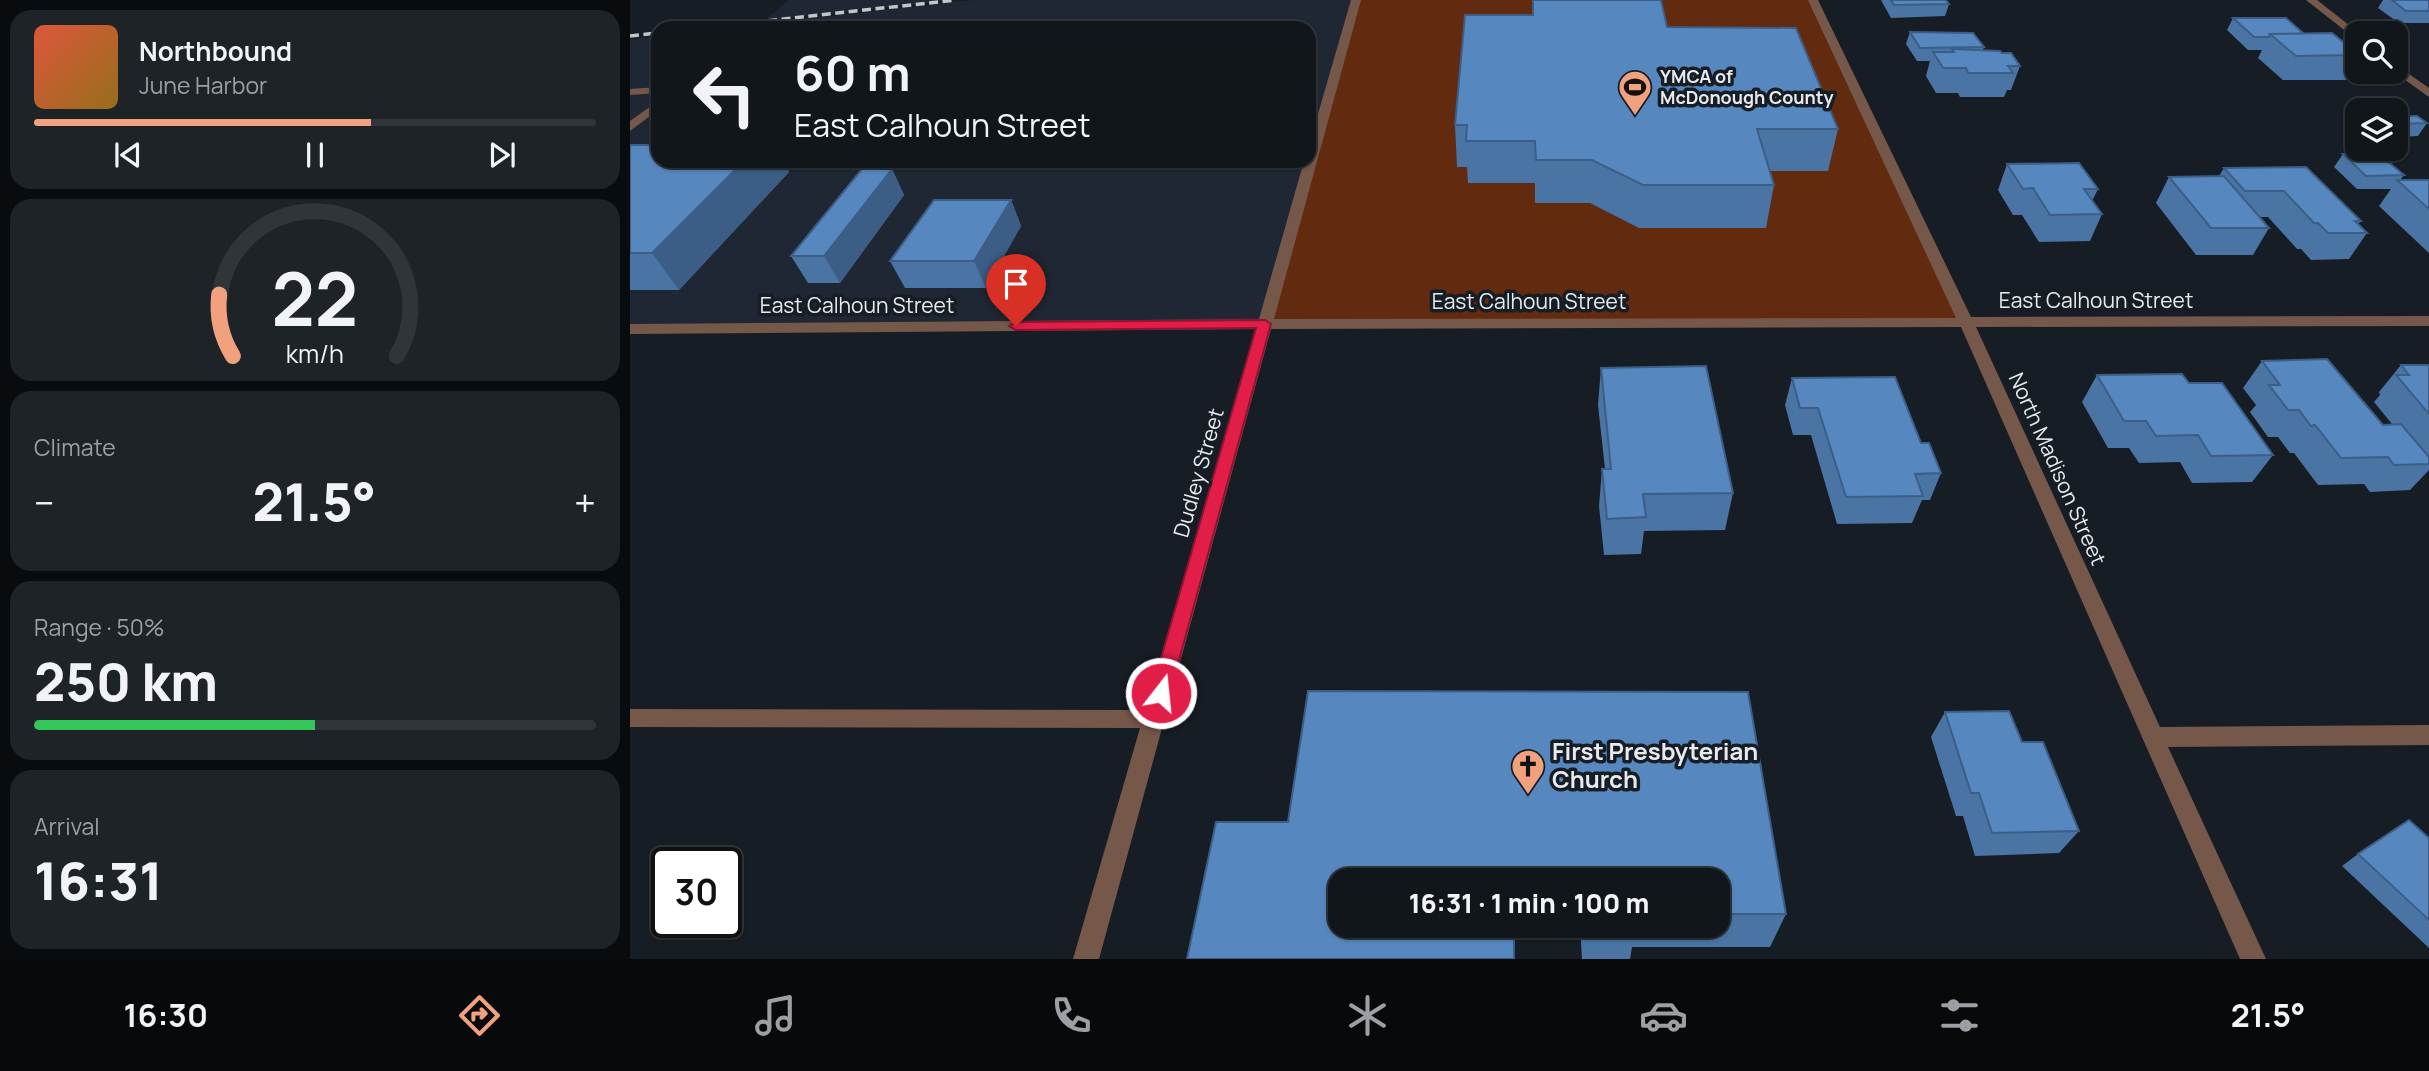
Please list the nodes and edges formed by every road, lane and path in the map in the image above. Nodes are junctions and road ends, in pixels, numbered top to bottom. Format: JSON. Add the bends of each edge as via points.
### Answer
{"nodes":[{"id":1,"x":1356,"y":0,"type":"edge"},
{"id":2,"x":1813,"y":0,"type":"edge"},
{"id":3,"x":2311,"y":0,"type":"edge"},
{"id":4,"x":2345,"y":27,"type":"edge"},
{"id":5,"x":2408,"y":77,"type":"edge"},
{"id":6,"x":651,"y":90,"type":"edge"},
{"id":7,"x":630,"y":92,"type":"edge"},
{"id":8,"x":2429,"y":94,"type":"edge"},
{"id":9,"x":651,"y":110,"type":"edge"},
{"id":10,"x":630,"y":127,"type":"edge"},
{"id":11,"x":1316,"y":142,"type":"edge"},
{"id":12,"x":1309,"y":168,"type":"edge"},
{"id":13,"x":2429,"y":321,"type":"edge"},
{"id":14,"x":1966,"y":322,"type":"junction"},
{"id":15,"x":1265,"y":324,"type":"junction"},
{"id":16,"x":630,"y":329,"type":"edge"},
{"id":17,"x":630,"y":718,"type":"edge"},
{"id":18,"x":1153,"y":719,"type":"junction"},
{"id":19,"x":2429,"y":735,"type":"edge"},
{"id":20,"x":2152,"y":737,"type":"junction"},
{"id":21,"x":1086,"y":959,"type":"edge"},
{"id":22,"x":2253,"y":959,"type":"edge"}],
"edges":[{"from":1,"to":11,"type":"street","name":"Dudley Street"},
{"from":2,"to":14,"type":"street","name":"North Madison Street"},
{"from":3,"to":4,"type":"street"},
{"from":5,"to":8,"type":"street"},
{"from":6,"to":7,"type":"street"},
{"from":9,"to":10,"type":"street"},
{"from":12,"to":15,"type":"street","name":"Dudley Street"},
{"from":13,"to":14,"type":"street","name":"East Calhoun Street"},
{"from":14,"to":15,"type":"street","name":"East Calhoun Street"},
{"from":14,"to":20,"type":"street","name":"North Madison Street"},
{"from":15,"to":16,"type":"street","name":"East Calhoun Street"},
{"from":15,"to":18,"type":"street","name":"Dudley Street"},
{"from":17,"to":18,"type":"street"},
{"from":18,"to":21,"type":"street","name":"Dudley Street"},
{"from":19,"to":20,"type":"street"},
{"from":20,"to":22,"type":"street","name":"North Madison Street"}]}
